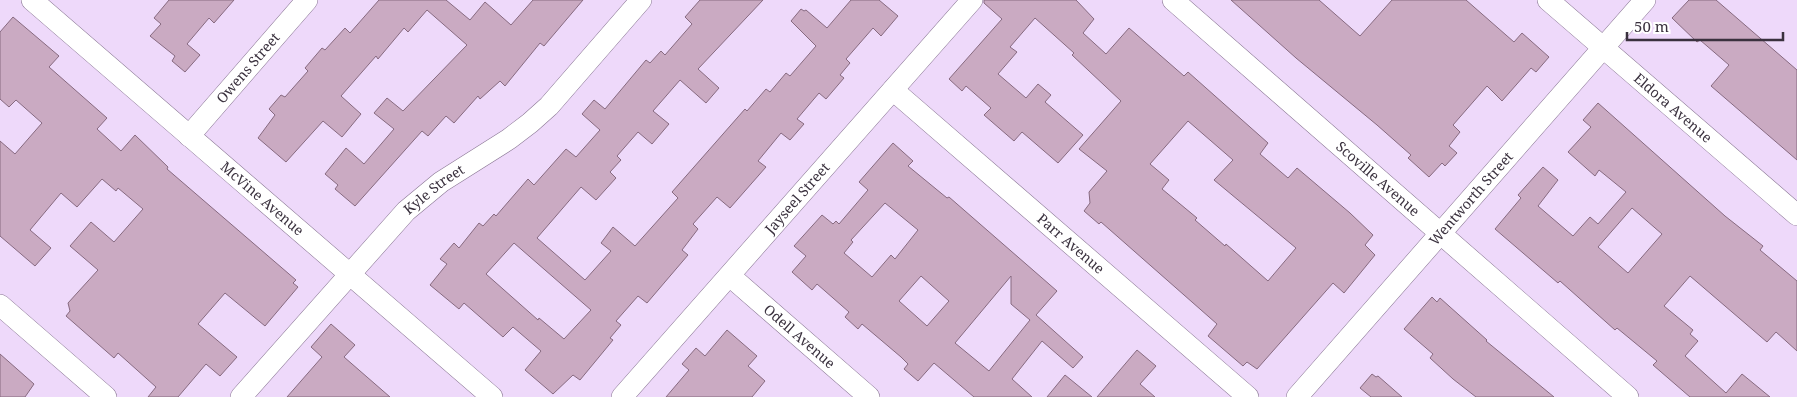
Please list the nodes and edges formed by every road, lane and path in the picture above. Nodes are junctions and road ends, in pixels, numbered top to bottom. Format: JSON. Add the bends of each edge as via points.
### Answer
{"nodes":[{"id":1,"x":32,"y":0,"type":"edge"},
{"id":2,"x":308,"y":0,"type":"edge"},
{"id":3,"x":641,"y":0,"type":"edge"},
{"id":4,"x":972,"y":0,"type":"edge"},
{"id":5,"x":1173,"y":0,"type":"edge"},
{"id":6,"x":1548,"y":0,"type":"edge"},
{"id":7,"x":1645,"y":0,"type":"edge"},
{"id":8,"x":1602,"y":48,"type":"junction"},
{"id":9,"x":893,"y":90,"type":"junction"},
{"id":10,"x":189,"y":136,"type":"junction"},
{"id":11,"x":1797,"y":216,"type":"edge"},
{"id":12,"x":1439,"y":234,"type":"junction"},
{"id":13,"x":350,"y":273,"type":"junction"},
{"id":14,"x":730,"y":276,"type":"junction"},
{"id":15,"x":0,"y":305,"type":"edge"},
{"id":16,"x":106,"y":397,"type":"edge"},
{"id":17,"x":241,"y":397,"type":"edge"},
{"id":18,"x":492,"y":397,"type":"edge"},
{"id":19,"x":622,"y":397,"type":"edge"},
{"id":20,"x":869,"y":397,"type":"edge"},
{"id":21,"x":1248,"y":397,"type":"edge"},
{"id":22,"x":1297,"y":397,"type":"edge"},
{"id":23,"x":1628,"y":397,"type":"edge"}],
"edges":[{"from":1,"to":10,"type":"street","name":"McVine Avenue"},
{"from":2,"to":10,"type":"street","name":"Owens Street"},
{"from":3,"to":13,"type":"street","name":"Kyle Street","via":[[549,106],[509,139],[430,190],[394,223]]},
{"from":4,"to":9,"type":"street","name":"Jayseel Street"},
{"from":5,"to":12,"type":"street","name":"Scoville Avenue"},
{"from":6,"to":8,"type":"street","name":"Eldora Avenue"},
{"from":7,"to":8,"type":"street","name":"Wentworth Street"},
{"from":8,"to":11,"type":"street","name":"Eldora Avenue"},
{"from":8,"to":12,"type":"street","name":"Wentworth Street"},
{"from":9,"to":14,"type":"street","name":"Jayseel Street"},
{"from":9,"to":21,"type":"street","name":"Parr Avenue"},
{"from":10,"to":13,"type":"street","name":"McVine Avenue"},
{"from":12,"to":22,"type":"street","name":"Wentworth Street"},
{"from":12,"to":23,"type":"street","name":"Scoville Avenue"},
{"from":13,"to":17,"type":"street","name":"Kyle Street"},
{"from":13,"to":18,"type":"street","name":"McVine Avenue"},
{"from":14,"to":19,"type":"street","name":"Jayseel Street"},
{"from":14,"to":20,"type":"street","name":"Odell Avenue"},
{"from":15,"to":16,"type":"street"}]}
